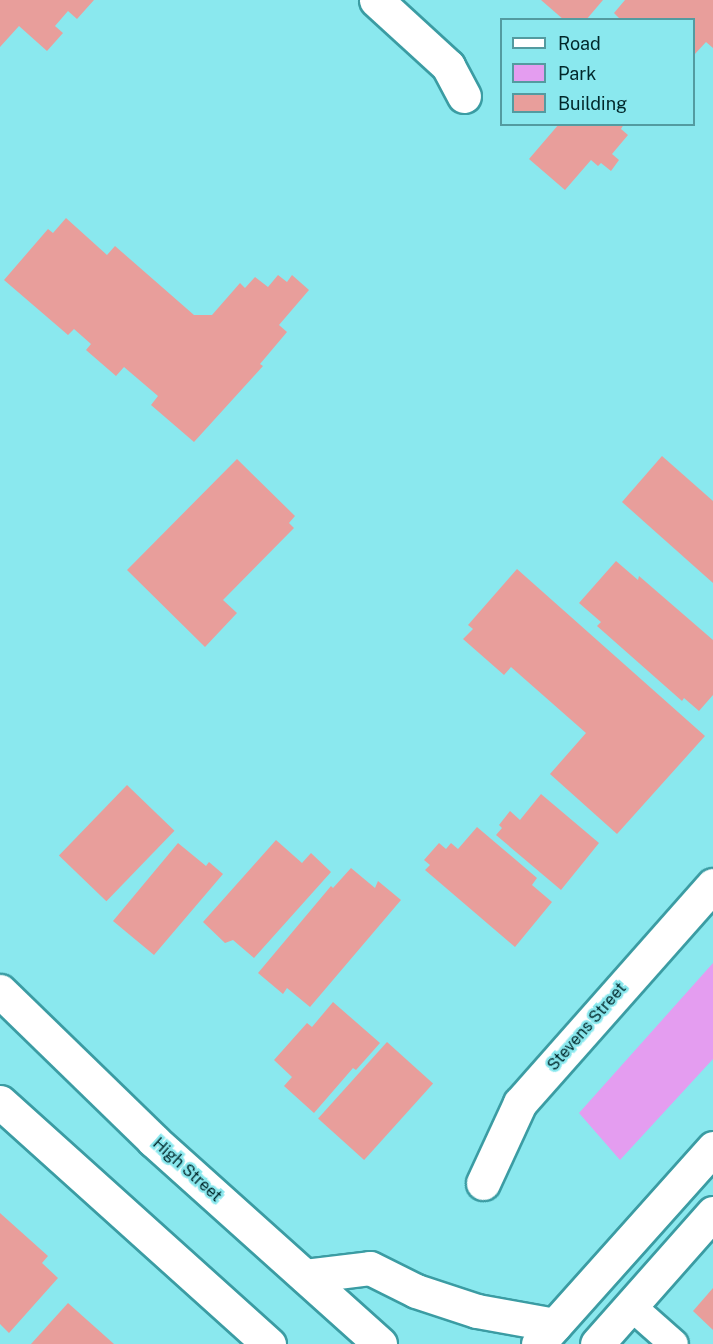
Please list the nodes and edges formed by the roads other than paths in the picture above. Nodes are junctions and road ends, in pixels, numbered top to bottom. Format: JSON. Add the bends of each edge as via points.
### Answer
{"nodes":[{"id":1,"x":376,"y":0,"type":"edge"},
{"id":2,"x":464,"y":96,"type":"dead end"},
{"id":3,"x":713,"y":885,"type":"edge"},
{"id":4,"x":0,"y":991,"type":"edge"},
{"id":5,"x":0,"y":1102,"type":"edge"},
{"id":6,"x":713,"y":1148,"type":"edge"},
{"id":7,"x":483,"y":1183,"type":"dead end"},
{"id":8,"x":713,"y":1213,"type":"edge"},
{"id":9,"x":305,"y":1276,"type":"junction"},
{"id":10,"x":631,"y":1306,"type":"junction"},
{"id":11,"x":546,"y":1335,"type":"edge"},
{"id":12,"x":268,"y":1344,"type":"edge"},
{"id":13,"x":380,"y":1344,"type":"edge"},
{"id":14,"x":597,"y":1344,"type":"edge"},
{"id":15,"x":674,"y":1344,"type":"edge"}],
"edges":[{"from":1,"to":2,"type":"main road","via":[[448,66]]},
{"from":3,"to":7,"type":"main road","name":"Stevens Street","via":[[520,1103]]},
{"from":4,"to":9,"type":"main road","name":"High Street","via":[[153,1140]]},
{"from":5,"to":12,"type":"main road"},
{"from":6,"to":11,"type":"main road"},
{"from":8,"to":10,"type":"main road"},
{"from":9,"to":11,"type":"main road","via":[[370,1268],[416,1291]]},
{"from":9,"to":13,"type":"main road","name":"High Street"},
{"from":10,"to":14,"type":"main road"},
{"from":10,"to":15,"type":"lane"}]}
